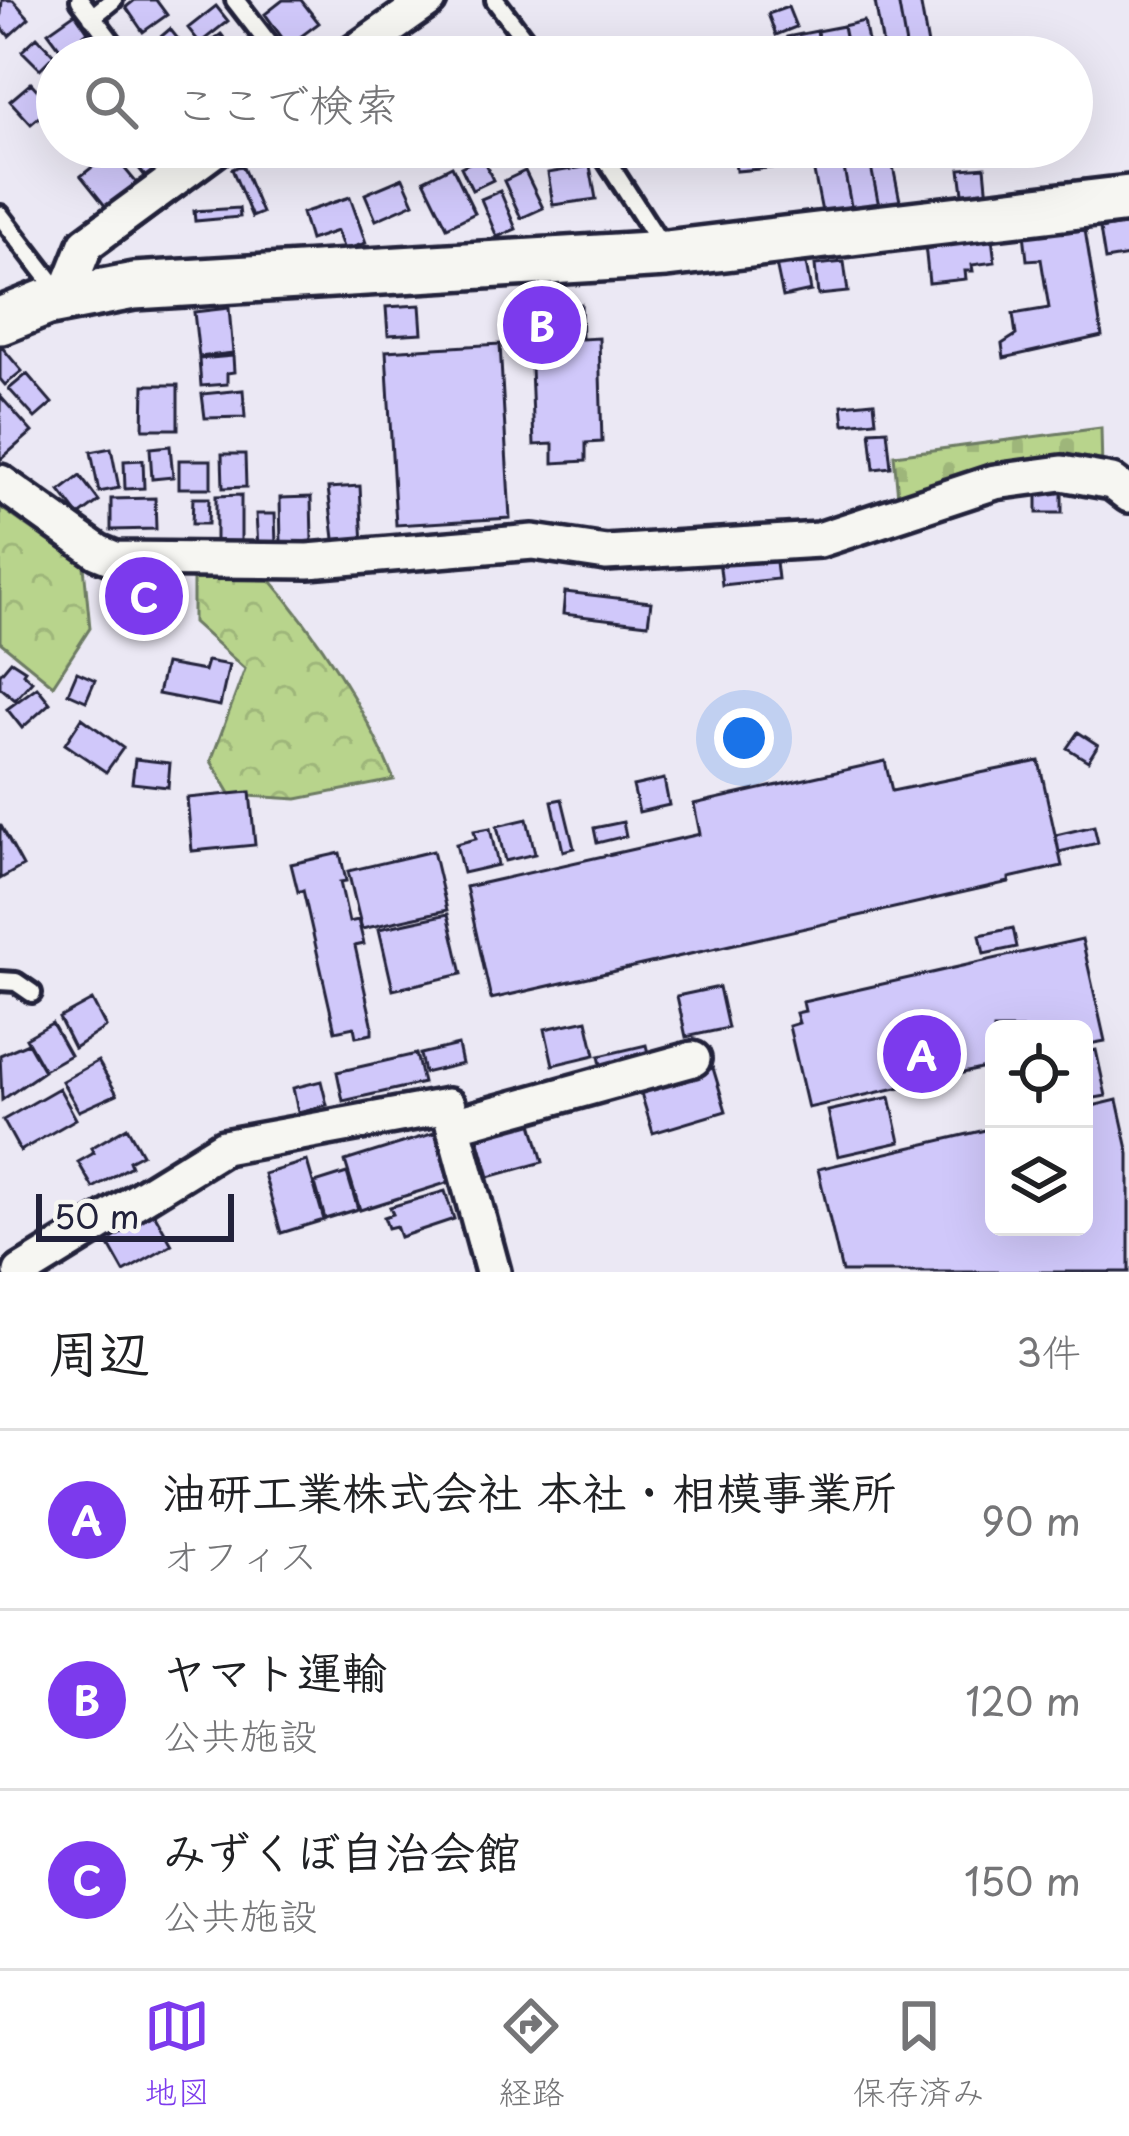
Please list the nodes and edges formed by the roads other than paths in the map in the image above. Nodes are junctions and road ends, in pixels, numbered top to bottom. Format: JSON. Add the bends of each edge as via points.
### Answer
{"nodes":[{"id":1,"x":80,"y":0,"type":"edge"},
{"id":2,"x":113,"y":0,"type":"edge"},
{"id":3,"x":236,"y":0,"type":"edge"},
{"id":4,"x":429,"y":0,"type":"edge"},
{"id":5,"x":495,"y":0,"type":"edge"},
{"id":6,"x":381,"y":13,"type":"edge"},
{"id":7,"x":92,"y":16,"type":"junction"},
{"id":8,"x":107,"y":36,"type":"edge"},
{"id":9,"x":263,"y":36,"type":"edge"},
{"id":10,"x":522,"y":36,"type":"edge"},
{"id":11,"x":182,"y":168,"type":"edge"},
{"id":12,"x":611,"y":168,"type":"edge"},
{"id":13,"x":1129,"y":199,"type":"edge"},
{"id":14,"x":0,"y":215,"type":"edge"},
{"id":15,"x":666,"y":254,"type":"junction"},
{"id":16,"x":64,"y":298,"type":"junction"},
{"id":17,"x":0,"y":321,"type":"edge"},
{"id":18,"x":0,"y":482,"type":"edge"},
{"id":19,"x":1129,"y":495,"type":"edge"},
{"id":20,"x":0,"y":981,"type":"edge"},
{"id":21,"x":32,"y":993,"type":"dead end"},
{"id":22,"x":693,"y":1059,"type":"dead end"},
{"id":23,"x":454,"y":1125,"type":"junction"},
{"id":24,"x":21,"y":1272,"type":"edge"},
{"id":25,"x":493,"y":1272,"type":"edge"}],
"edges":[{"from":1,"to":7,"type":"lane"},
{"from":2,"to":7,"type":"lane"},
{"from":3,"to":9,"type":"lane"},
{"from":4,"to":6,"type":"street"},
{"from":5,"to":10,"type":"lane"},
{"from":7,"to":8,"type":"lane"},
{"from":11,"to":16,"type":"street","via":[[86,244]]},
{"from":12,"to":15,"type":"lane"},
{"from":13,"to":15,"type":"street"},
{"from":14,"to":16,"type":"lane"},
{"from":15,"to":16,"type":"street","via":[[134,286]]},
{"from":16,"to":17,"type":"street"},
{"from":18,"to":19,"type":"street","via":[[115,559],[308,561],[533,542],[606,553],[819,540],[995,482],[1062,473],[1112,482]]},
{"from":20,"to":21,"type":"lane"},
{"from":22,"to":23,"type":"street"},
{"from":23,"to":24,"type":"street","via":[[448,1106],[224,1147]]},
{"from":23,"to":25,"type":"street"}]}
